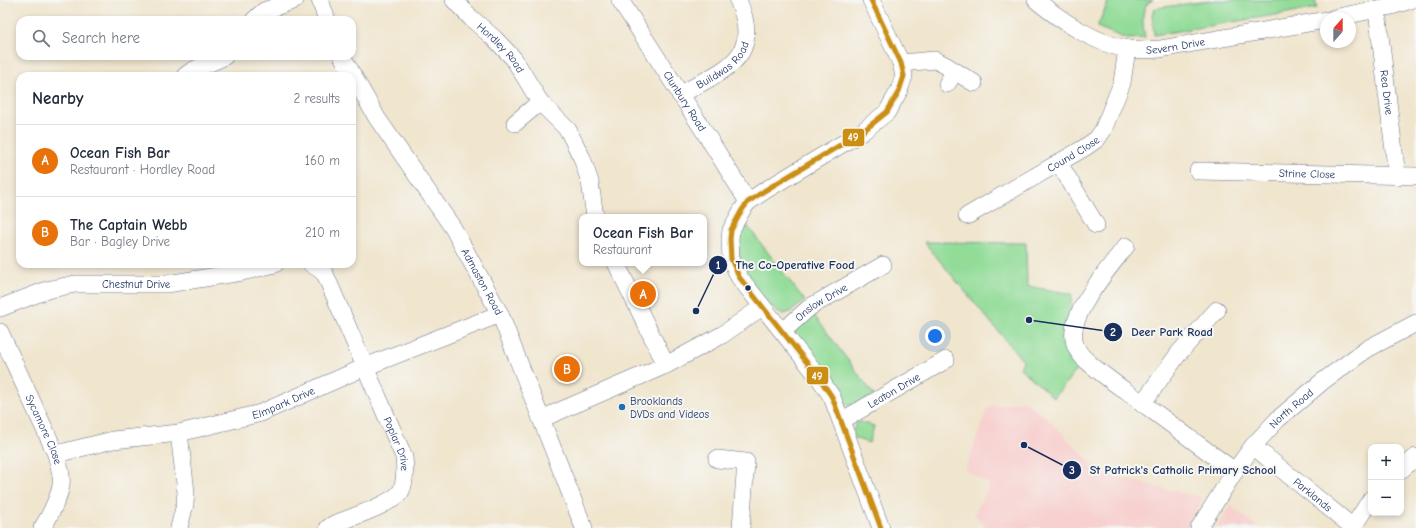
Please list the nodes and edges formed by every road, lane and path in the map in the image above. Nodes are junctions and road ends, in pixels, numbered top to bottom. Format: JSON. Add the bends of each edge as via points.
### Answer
{"nodes":[{"id":1,"x":295,"y":0,"type":"edge"},
{"id":2,"x":320,"y":0,"type":"edge"},
{"id":3,"x":454,"y":0,"type":"edge"},
{"id":4,"x":620,"y":0,"type":"edge"},
{"id":5,"x":738,"y":0,"type":"edge"},
{"id":6,"x":871,"y":0,"type":"edge"},
{"id":7,"x":1036,"y":0,"type":"edge"},
{"id":8,"x":1410,"y":0,"type":"edge"},
{"id":9,"x":1377,"y":10,"type":"junction"},
{"id":10,"x":1356,"y":14,"type":"edge"},
{"id":11,"x":258,"y":16,"type":"edge"},
{"id":12,"x":325,"y":16,"type":"edge"},
{"id":13,"x":1320,"y":21,"type":"edge"},
{"id":14,"x":1127,"y":49,"type":"junction"},
{"id":15,"x":218,"y":60,"type":"edge"},
{"id":16,"x":344,"y":60,"type":"edge"},
{"id":17,"x":901,"y":63,"type":"junction"},
{"id":18,"x":189,"y":72,"type":"edge"},
{"id":19,"x":351,"y":72,"type":"edge"},
{"id":20,"x":356,"y":81,"type":"edge"},
{"id":21,"x":974,"y":83,"type":"dead end"},
{"id":22,"x":680,"y":95,"type":"junction"},
{"id":23,"x":540,"y":102,"type":"junction"},
{"id":24,"x":515,"y":124,"type":"dead end"},
{"id":25,"x":1059,"y":163,"type":"junction"},
{"id":26,"x":1198,"y":171,"type":"dead end"},
{"id":27,"x":1397,"y":176,"type":"junction"},
{"id":28,"x":1416,"y":176,"type":"edge"},
{"id":29,"x":748,"y":202,"type":"junction"},
{"id":30,"x":595,"y":214,"type":"edge"},
{"id":31,"x":967,"y":216,"type":"dead end"},
{"id":32,"x":1096,"y":225,"type":"dead end"},
{"id":33,"x":1126,"y":246,"type":"dead end"},
{"id":34,"x":883,"y":265,"type":"dead end"},
{"id":35,"x":617,"y":266,"type":"edge"},
{"id":36,"x":258,"y":268,"type":"edge"},
{"id":37,"x":318,"y":268,"type":"edge"},
{"id":38,"x":762,"y":307,"type":"junction"},
{"id":39,"x":0,"y":308,"type":"edge"},
{"id":40,"x":1217,"y":310,"type":"dead end"},
{"id":41,"x":500,"y":314,"type":"junction"},
{"id":42,"x":1416,"y":323,"type":"edge"},
{"id":43,"x":783,"y":331,"type":"junction"},
{"id":44,"x":0,"y":332,"type":"edge"},
{"id":45,"x":946,"y":360,"type":"dead end"},
{"id":46,"x":666,"y":365,"type":"junction"},
{"id":47,"x":365,"y":367,"type":"junction"},
{"id":48,"x":1142,"y":404,"type":"junction"},
{"id":49,"x":541,"y":419,"type":"junction"},
{"id":50,"x":841,"y":421,"type":"junction"},
{"id":51,"x":178,"y":433,"type":"junction"},
{"id":52,"x":1253,"y":446,"type":"junction"},
{"id":53,"x":56,"y":454,"type":"junction"},
{"id":54,"x":1416,"y":457,"type":"edge"},
{"id":55,"x":717,"y":459,"type":"dead end"},
{"id":56,"x":1404,"y":467,"type":"edge"},
{"id":57,"x":1235,"y":471,"type":"junction"},
{"id":58,"x":1368,"y":504,"type":"edge"},
{"id":59,"x":42,"y":528,"type":"edge"},
{"id":60,"x":179,"y":528,"type":"edge"},
{"id":61,"x":328,"y":528,"type":"edge"},
{"id":62,"x":584,"y":528,"type":"edge"},
{"id":63,"x":741,"y":528,"type":"edge"},
{"id":64,"x":881,"y":528,"type":"edge"},
{"id":65,"x":1199,"y":528,"type":"edge"},
{"id":66,"x":1354,"y":528,"type":"edge"}],
"edges":[{"from":1,"to":11,"type":"street","via":[[264,11]]},
{"from":2,"to":12,"type":"street"},
{"from":3,"to":23,"type":"street","name":"Hordley Road","via":[[514,59]]},
{"from":4,"to":22,"type":"street","name":"Clunbury Road"},
{"from":5,"to":22,"type":"street","name":"Buildwas Road","via":[[747,30],[739,57],[728,68]]},
{"from":6,"to":17,"type":"street"},
{"from":7,"to":14,"type":"street","name":"Severn Drive","via":[[1090,36]]},
{"from":8,"to":9,"type":"street"},
{"from":9,"to":10,"type":"street"},
{"from":9,"to":27,"type":"street","name":"Rea Drive"},
{"from":13,"to":14,"type":"street","name":"Severn Drive","via":[[1160,49]]},
{"from":14,"to":25,"type":"street","name":"Cound Close","via":[[1122,83],[1103,130],[1097,139]]},
{"from":15,"to":18,"type":"street"},
{"from":16,"to":19,"type":"street","name":"Admaston Road"},
{"from":17,"to":21,"type":"street","via":[[935,60],[951,78]]},
{"from":17,"to":29,"type":"street","via":[[904,76],[887,112],[862,132]]},
{"from":20,"to":41,"type":"street","name":"Admaston Road","via":[[377,118],[452,228]]},
{"from":22,"to":29,"type":"street","name":"Clunbury Road"},
{"from":23,"to":24,"type":"street"},
{"from":23,"to":30,"type":"street","name":"Hordley Road","via":[[568,130],[582,158],[590,182]]},
{"from":25,"to":31,"type":"street","name":"Cound Close"},
{"from":25,"to":32,"type":"street"},
{"from":26,"to":27,"type":"street","name":"Strine Close"},
{"from":27,"to":28,"type":"street","name":"Strine Close"},
{"from":29,"to":38,"type":"street","via":[[731,230],[731,259],[739,277]]},
{"from":33,"to":48,"type":"street","via":[[1080,311],[1074,340],[1077,349],[1088,362]]},
{"from":34,"to":43,"type":"street","name":"Onslow Drive","via":[[810,307]]},
{"from":35,"to":46,"type":"street"},
{"from":36,"to":39,"type":"street","name":"Chestnut Drive","via":[[167,284],[75,284],[47,290]]},
{"from":37,"to":47,"type":"street","via":[[325,274]]},
{"from":38,"to":43,"type":"street"},
{"from":38,"to":46,"type":"street","via":[[722,335]]},
{"from":40,"to":48,"type":"street","via":[[1179,353]]},
{"from":41,"to":47,"type":"street","name":"Elmpark Drive"},
{"from":41,"to":49,"type":"street","name":"Admaston Road"},
{"from":42,"to":52,"type":"street","name":"North Road","via":[[1367,349],[1323,381],[1278,419]]},
{"from":43,"to":50,"type":"street","via":[[832,397]]},
{"from":44,"to":53,"type":"street","name":"Sycamore Close"},
{"from":45,"to":50,"type":"street","name":"Leaton Drive"},
{"from":46,"to":49,"type":"street"},
{"from":47,"to":51,"type":"street","name":"Elmpark Drive","via":[[262,413]]},
{"from":47,"to":61,"type":"street","name":"Poplar Drive","via":[[404,457],[405,474],[401,490],[391,501]]},
{"from":48,"to":57,"type":"street"},
{"from":49,"to":62,"type":"street","name":"Admaston Road"},
{"from":50,"to":64,"type":"street"},
{"from":51,"to":53,"type":"street","name":"Elmpark Drive","via":[[113,440]]},
{"from":51,"to":60,"type":"street","via":[[186,492]]},
{"from":52,"to":57,"type":"street","name":"North Road"},
{"from":52,"to":66,"type":"street","name":"Parklands"},
{"from":53,"to":59,"type":"street","name":"Sycamore Close","via":[[61,485],[48,520]]},
{"from":54,"to":56,"type":"street"},
{"from":55,"to":63,"type":"street","via":[[746,462]]},
{"from":57,"to":65,"type":"street","name":"North Road"},
{"from":58,"to":66,"type":"street"}]}
